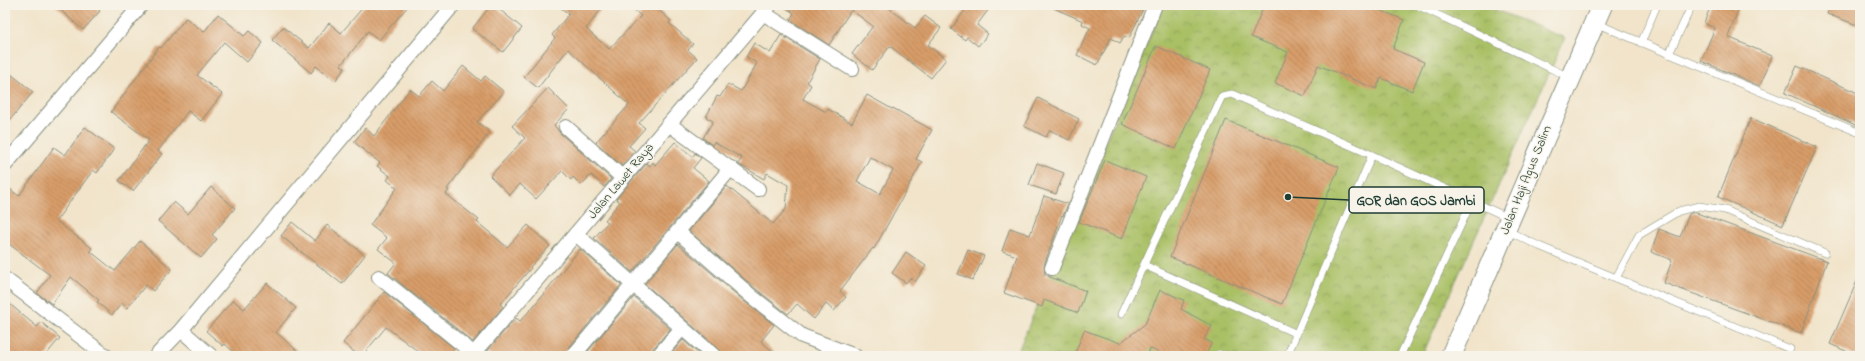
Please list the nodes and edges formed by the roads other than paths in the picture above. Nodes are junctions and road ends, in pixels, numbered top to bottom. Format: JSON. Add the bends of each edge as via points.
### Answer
{"nodes":[{"id":1,"x":141,"y":5,"type":"edge"},
{"id":2,"x":453,"y":5,"type":"edge"},
{"id":3,"x":1155,"y":5,"type":"edge"},
{"id":4,"x":1417,"y":5,"type":"edge"},
{"id":5,"x":1657,"y":5,"type":"edge"},
{"id":6,"x":1692,"y":5,"type":"edge"},
{"id":7,"x":767,"y":9,"type":"edge"},
{"id":8,"x":1597,"y":14,"type":"edge"},
{"id":9,"x":1641,"y":43,"type":"junction"},
{"id":10,"x":1669,"y":54,"type":"junction"},
{"id":11,"x":852,"y":69,"type":"dead end"},
{"id":12,"x":1570,"y":77,"type":"junction"},
{"id":13,"x":670,"y":124,"type":"junction"},
{"id":14,"x":566,"y":127,"type":"dead end"},
{"id":15,"x":1860,"y":134,"type":"edge"},
{"id":16,"x":1372,"y":155,"type":"junction"},
{"id":17,"x":5,"y":165,"type":"edge"},
{"id":18,"x":731,"y":168,"type":"junction"},
{"id":19,"x":624,"y":178,"type":"junction"},
{"id":20,"x":758,"y":189,"type":"dead end"},
{"id":21,"x":1472,"y":201,"type":"junction"},
{"id":22,"x":1507,"y":224,"type":"junction"},
{"id":23,"x":678,"y":232,"type":"junction"},
{"id":24,"x":576,"y":234,"type":"junction"},
{"id":25,"x":1825,"y":253,"type":"dead end"},
{"id":26,"x":1144,"y":265,"type":"junction"},
{"id":27,"x":1052,"y":268,"type":"dead end"},
{"id":28,"x":379,"y":277,"type":"dead end"},
{"id":29,"x":1616,"y":278,"type":"junction"},
{"id":30,"x":5,"y":279,"type":"edge"},
{"id":31,"x":634,"y":285,"type":"junction"},
{"id":32,"x":1121,"y":314,"type":"dead end"},
{"id":33,"x":682,"y":328,"type":"junction"},
{"id":34,"x":181,"y":330,"type":"junction"},
{"id":35,"x":1297,"y":334,"type":"junction"},
{"id":36,"x":1790,"y":349,"type":"dead end"},
{"id":37,"x":473,"y":355,"type":"edge"},
{"id":38,"x":106,"y":356,"type":"edge"},
{"id":39,"x":156,"y":356,"type":"edge"},
{"id":40,"x":211,"y":356,"type":"edge"},
{"id":41,"x":573,"y":356,"type":"edge"},
{"id":42,"x":658,"y":356,"type":"edge"},
{"id":43,"x":714,"y":356,"type":"edge"},
{"id":44,"x":855,"y":356,"type":"edge"},
{"id":45,"x":1215,"y":356,"type":"edge"},
{"id":46,"x":1228,"y":356,"type":"edge"},
{"id":47,"x":1287,"y":356,"type":"edge"},
{"id":48,"x":1400,"y":356,"type":"edge"},
{"id":49,"x":1451,"y":356,"type":"edge"}],
"edges":[{"from":1,"to":17,"type":"street"},
{"from":2,"to":34,"type":"street"},
{"from":3,"to":27,"type":"street"},
{"from":4,"to":12,"type":"lane"},
{"from":5,"to":9,"type":"lane"},
{"from":6,"to":10,"type":"lane"},
{"from":7,"to":11,"type":"street"},
{"from":7,"to":13,"type":"street","name":"Jalan Lawet Raya"},
{"from":8,"to":9,"type":"lane"},
{"from":8,"to":12,"type":"main road","name":"Jalan Haji Agus Salim"},
{"from":9,"to":10,"type":"lane"},
{"from":10,"to":15,"type":"lane"},
{"from":12,"to":22,"type":"main road","name":"Jalan Haji Agus Salim"},
{"from":13,"to":18,"type":"street"},
{"from":13,"to":19,"type":"street","name":"Jalan Lawet Raya"},
{"from":14,"to":19,"type":"street"},
{"from":16,"to":21,"type":"lane"},
{"from":16,"to":26,"type":"lane","via":[[1232,94],[1222,96]]},
{"from":16,"to":35,"type":"lane"},
{"from":18,"to":20,"type":"street"},
{"from":18,"to":23,"type":"street"},
{"from":19,"to":24,"type":"street","name":"Jalan Lawet Raya"},
{"from":21,"to":22,"type":"lane"},
{"from":21,"to":48,"type":"lane"},
{"from":22,"to":29,"type":"lane","via":[[1539,246]]},
{"from":22,"to":49,"type":"main road","name":"Jalan Haji Agus Salim"},
{"from":23,"to":31,"type":"street"},
{"from":23,"to":44,"type":"street","via":[[751,296],[802,336]]},
{"from":24,"to":31,"type":"street"},
{"from":24,"to":37,"type":"street","name":"Jalan Lawet Raya"},
{"from":25,"to":29,"type":"lane","via":[[1725,210],[1699,206],[1679,211],[1639,235]]},
{"from":26,"to":32,"type":"lane"},
{"from":26,"to":35,"type":"lane"},
{"from":28,"to":37,"type":"street"},
{"from":29,"to":36,"type":"lane"},
{"from":30,"to":38,"type":"street"},
{"from":31,"to":33,"type":"street"},
{"from":31,"to":41,"type":"street"},
{"from":33,"to":42,"type":"street"},
{"from":33,"to":43,"type":"street"},
{"from":34,"to":39,"type":"street"},
{"from":34,"to":40,"type":"street"},
{"from":35,"to":47,"type":"lane"},
{"from":45,"to":46,"type":"lane"}]}
